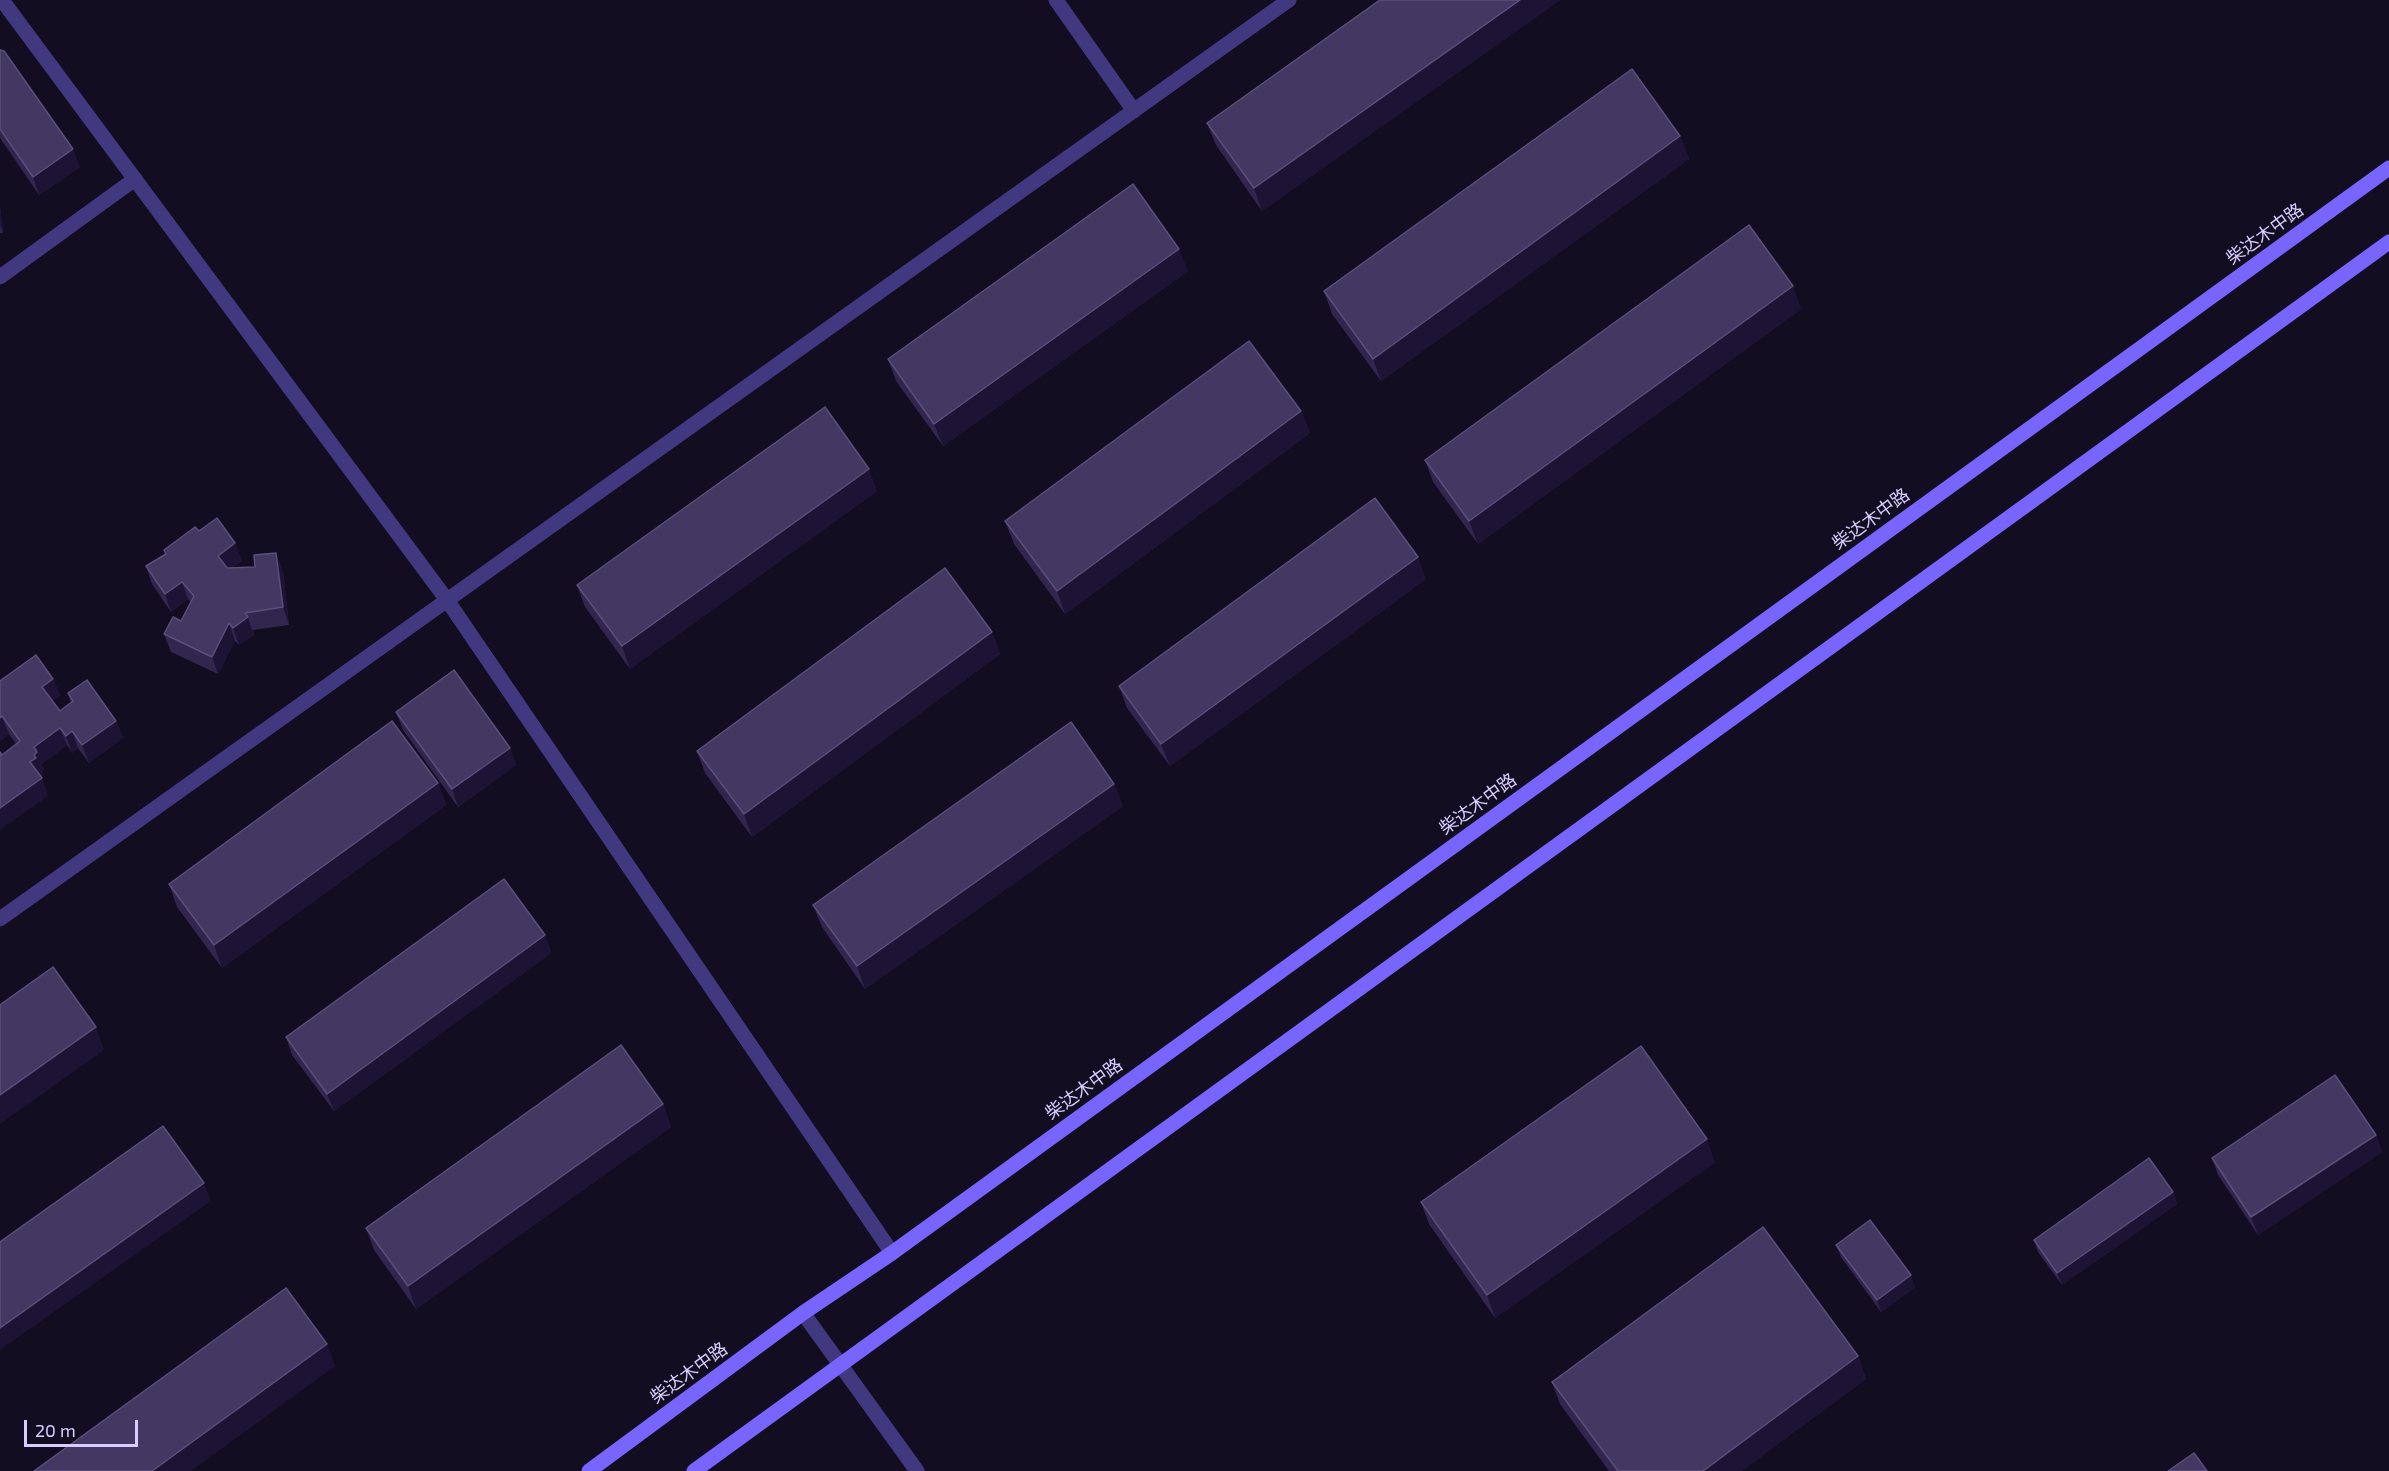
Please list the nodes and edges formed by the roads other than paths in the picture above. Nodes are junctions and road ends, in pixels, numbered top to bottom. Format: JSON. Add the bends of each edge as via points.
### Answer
{"nodes":[{"id":1,"x":2,"y":0,"type":"edge"},
{"id":2,"x":1056,"y":0,"type":"edge"},
{"id":3,"x":1288,"y":0,"type":"edge"},
{"id":4,"x":1134,"y":111,"type":"junction"},
{"id":5,"x":2389,"y":168,"type":"edge"},
{"id":6,"x":135,"y":179,"type":"junction"},
{"id":7,"x":2389,"y":242,"type":"edge"},
{"id":8,"x":0,"y":278,"type":"edge"},
{"id":9,"x":447,"y":600,"type":"junction"},
{"id":10,"x":0,"y":919,"type":"edge"},
{"id":11,"x":892,"y":1252,"type":"junction"},
{"id":12,"x":803,"y":1313,"type":"junction"},
{"id":13,"x":842,"y":1364,"type":"junction"},
{"id":14,"x":589,"y":1471,"type":"edge"},
{"id":15,"x":694,"y":1471,"type":"edge"},
{"id":16,"x":917,"y":1471,"type":"edge"}],
"edges":[{"from":1,"to":6,"type":"street"},
{"from":2,"to":4,"type":"street"},
{"from":3,"to":4,"type":"street"},
{"from":4,"to":9,"type":"street"},
{"from":5,"to":11,"type":"main road","name":"柴达木中路"},
{"from":6,"to":8,"type":"street"},
{"from":6,"to":9,"type":"street"},
{"from":7,"to":13,"type":"main road"},
{"from":9,"to":10,"type":"street"},
{"from":9,"to":11,"type":"street"},
{"from":11,"to":12,"type":"main road","name":"柴达木中路"},
{"from":12,"to":13,"type":"street"},
{"from":12,"to":14,"type":"main road","name":"柴达木中路"},
{"from":13,"to":15,"type":"main road"},
{"from":13,"to":16,"type":"street"}]}
